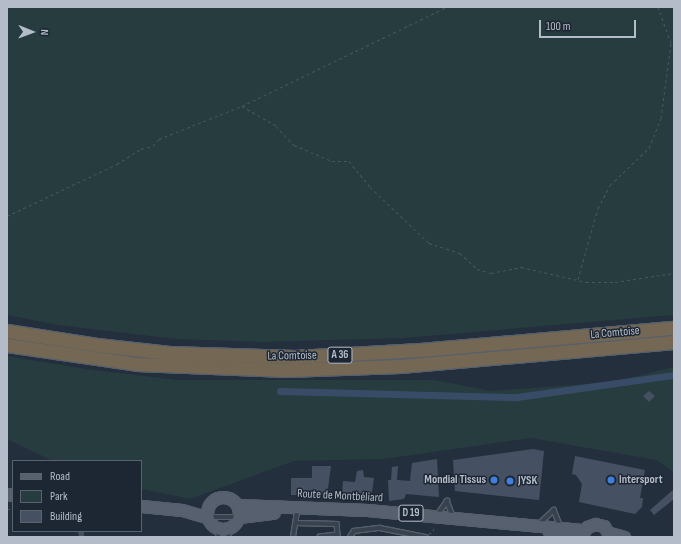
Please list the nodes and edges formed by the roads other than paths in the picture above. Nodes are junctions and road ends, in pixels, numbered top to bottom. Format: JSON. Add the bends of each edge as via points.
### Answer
{"nodes":[{"id":1,"x":674,"y":328,"type":"edge"},
{"id":2,"x":7,"y":331,"type":"edge"},
{"id":3,"x":674,"y":342,"type":"edge"},
{"id":4,"x":7,"y":345,"type":"edge"},
{"id":5,"x":238,"y":505,"type":"junction"},
{"id":6,"x":142,"y":506,"type":"edge"},
{"id":7,"x":208,"y":511,"type":"junction"},
{"id":8,"x":239,"y":517,"type":"junction"},
{"id":9,"x":296,"y":518,"type":"junction"},
{"id":10,"x":436,"y":518,"type":"junction"},
{"id":11,"x":536,"y":524,"type":"junction"},
{"id":12,"x":229,"y":532,"type":"edge"},
{"id":13,"x":565,"y":532,"type":"edge"},
{"id":14,"x":218,"y":533,"type":"edge"},
{"id":15,"x":582,"y":534,"type":"edge"},
{"id":16,"x":610,"y":535,"type":"edge"},
{"id":17,"x":426,"y":536,"type":"edge"},
{"id":18,"x":293,"y":537,"type":"edge"},
{"id":19,"x":320,"y":537,"type":"edge"},
{"id":20,"x":350,"y":537,"type":"edge"},
{"id":21,"x":624,"y":537,"type":"edge"}],
"edges":[{"from":1,"to":2,"type":"highway","name":"La Comtoise","number":"A 36","via":[[420,350],[295,357],[170,353]]},
{"from":3,"to":4,"type":"highway","name":"La Comtoise","number":"A 36","via":[[400,366],[286,370],[137,364]]},
{"from":5,"to":7,"type":"main road","via":[[226,497],[216,498]]},
{"from":5,"to":8,"type":"main road"},
{"from":5,"to":10,"type":"main road","name":"Route de Montbéliard","number":"D 19","via":[[321,507]]},
{"from":6,"to":7,"type":"main road"},
{"from":7,"to":8,"type":"lane"},
{"from":7,"to":14,"type":"main road"},
{"from":8,"to":9,"type":"main road","name":"Route de Montbéliard","number":"D 19"},
{"from":8,"to":12,"type":"main road"},
{"from":9,"to":10,"type":"main road","name":"Route de Montbéliard","number":"D 19"},
{"from":9,"to":18,"type":"lane"},
{"from":9,"to":19,"type":"lane","via":[[337,524],[338,535]]},
{"from":10,"to":11,"type":"main road","name":"Route de Montbéliard","number":"D 19","via":[[453,517]]},
{"from":10,"to":13,"type":"main road","name":"Route de Montbéliard","number":"D 19"},
{"from":11,"to":13,"type":"main road","name":"Route de Montbéliard","number":"D 19"},
{"from":11,"to":13,"type":"lane","via":[[544,521],[554,510],[557,523]]},
{"from":12,"to":14,"type":"main road"},
{"from":13,"to":15,"type":"main road","name":"Route de Montbéliard","number":"D 19"},
{"from":15,"to":16,"type":"main road","name":"Route de Montbéliard","via":[[595,524],[604,526]]},
{"from":16,"to":21,"type":"main road"},
{"from":17,"to":20,"type":"lane","via":[[380,528],[354,531]]}]}
